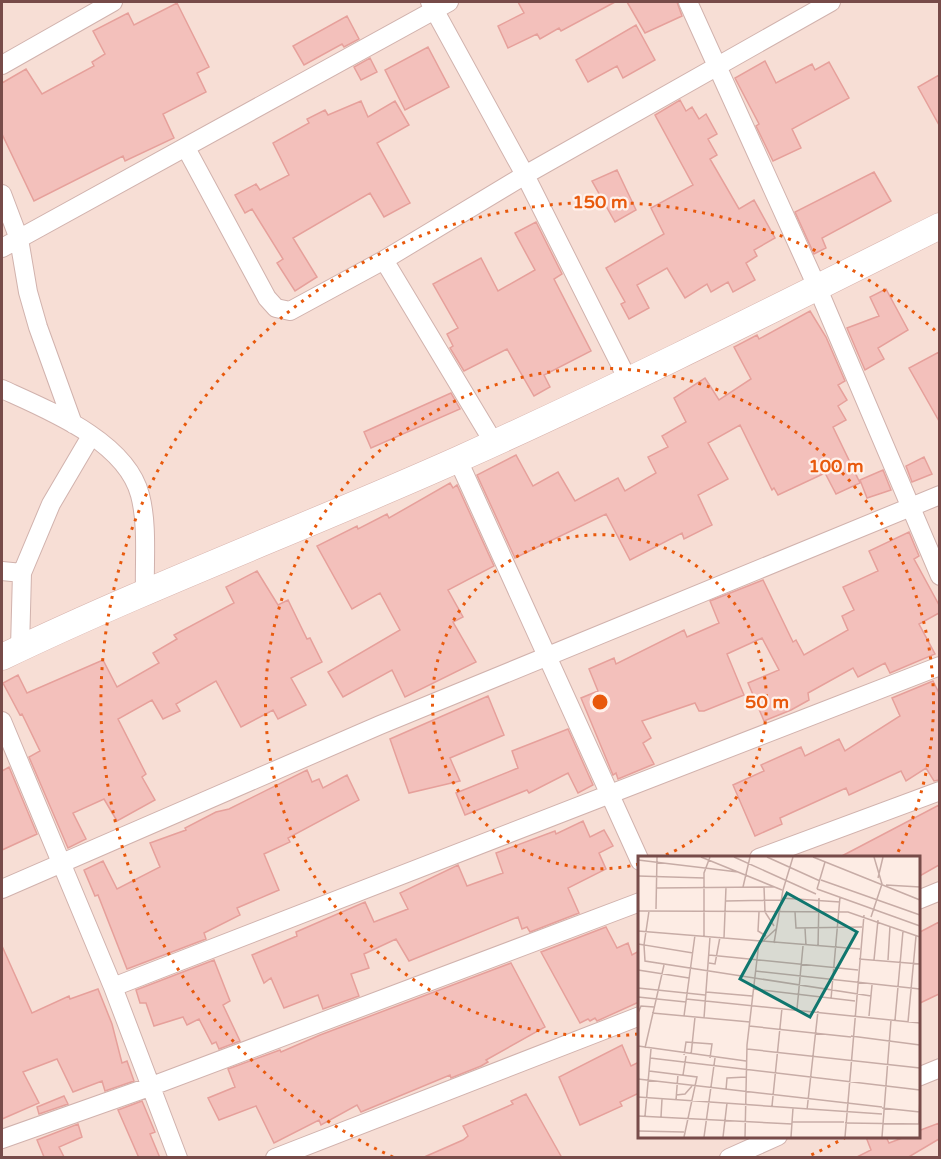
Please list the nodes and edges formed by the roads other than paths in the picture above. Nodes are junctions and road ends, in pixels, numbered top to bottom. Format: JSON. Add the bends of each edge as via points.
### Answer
{"nodes":[{"id":1,"x":113,"y":2,"type":"edge"},
{"id":2,"x":688,"y":2,"type":"edge"},
{"id":3,"x":831,"y":2,"type":"edge"},
{"id":4,"x":438,"y":4,"type":"edge"},
{"id":5,"x":2,"y":65,"type":"edge"},
{"id":6,"x":718,"y":67,"type":"junction"},
{"id":7,"x":186,"y":148,"type":"junction"},
{"id":8,"x":525,"y":175,"type":"junction"},
{"id":9,"x":2,"y":194,"type":"edge"},
{"id":10,"x":939,"y":226,"type":"edge"},
{"id":11,"x":19,"y":239,"type":"junction"},
{"id":12,"x":2,"y":248,"type":"edge"},
{"id":13,"x":384,"y":260,"type":"junction"},
{"id":14,"x":818,"y":289,"type":"junction"},
{"id":15,"x":629,"y":382,"type":"junction"},
{"id":16,"x":2,"y":389,"type":"edge"},
{"id":17,"x":73,"y":424,"type":"junction"},
{"id":18,"x":91,"y":436,"type":"junction"},
{"id":19,"x":494,"y":443,"type":"junction"},
{"id":20,"x":458,"y":460,"type":"junction"},
{"id":21,"x":939,"y":495,"type":"edge"},
{"id":22,"x":908,"y":506,"type":"junction"},
{"id":23,"x":2,"y":571,"type":"edge"},
{"id":24,"x":22,"y":573,"type":"junction"},
{"id":25,"x":939,"y":576,"type":"edge"},
{"id":26,"x":145,"y":592,"type":"junction"},
{"id":27,"x":11,"y":652,"type":"edge"},
{"id":28,"x":547,"y":654,"type":"junction"},
{"id":29,"x":939,"y":666,"type":"edge"},
{"id":30,"x":2,"y":720,"type":"edge"},
{"id":31,"x":939,"y":791,"type":"edge"},
{"id":32,"x":611,"y":796,"type":"junction"},
{"id":33,"x":764,"y":856,"type":"edge"},
{"id":34,"x":638,"y":859,"type":"edge"},
{"id":35,"x":63,"y":863,"type":"junction"},
{"id":36,"x":2,"y":889,"type":"edge"},
{"id":37,"x":939,"y":891,"type":"edge"},
{"id":38,"x":920,"y":899,"type":"edge"},
{"id":39,"x":638,"y":902,"type":"edge"},
{"id":40,"x":113,"y":987,"type":"junction"},
{"id":41,"x":638,"y":1016,"type":"edge"},
{"id":42,"x":939,"y":1068,"type":"edge"},
{"id":43,"x":920,"y":1076,"type":"edge"},
{"id":44,"x":152,"y":1086,"type":"junction"},
{"id":45,"x":2,"y":1139,"type":"edge"},
{"id":46,"x":767,"y":1139,"type":"edge"},
{"id":47,"x":178,"y":1158,"type":"edge"},
{"id":48,"x":275,"y":1158,"type":"edge"},
{"id":49,"x":729,"y":1158,"type":"edge"}],
"edges":[{"from":1,"to":5,"type":"street"},
{"from":2,"to":6,"type":"street"},
{"from":3,"to":6,"type":"street"},
{"from":4,"to":7,"type":"street"},
{"from":4,"to":8,"type":"street"},
{"from":6,"to":8,"type":"street"},
{"from":6,"to":14,"type":"street"},
{"from":7,"to":11,"type":"street"},
{"from":7,"to":13,"type":"street","via":[[276,308],[290,311]]},
{"from":8,"to":13,"type":"street"},
{"from":8,"to":15,"type":"street"},
{"from":9,"to":11,"type":"street"},
{"from":10,"to":14,"type":"street"},
{"from":11,"to":12,"type":"street"},
{"from":11,"to":17,"type":"street","via":[[38,327]]},
{"from":13,"to":19,"type":"street"},
{"from":14,"to":15,"type":"street"},
{"from":14,"to":22,"type":"street"},
{"from":15,"to":19,"type":"street"},
{"from":16,"to":17,"type":"street"},
{"from":17,"to":18,"type":"street"},
{"from":18,"to":24,"type":"street","via":[[51,504]]},
{"from":18,"to":26,"type":"street","via":[[110,449],[135,479],[141,497]]},
{"from":19,"to":20,"type":"street"},
{"from":20,"to":26,"type":"street"},
{"from":20,"to":28,"type":"street"},
{"from":21,"to":22,"type":"street"},
{"from":22,"to":25,"type":"street"},
{"from":22,"to":28,"type":"street"},
{"from":23,"to":24,"type":"street"},
{"from":24,"to":27,"type":"street"},
{"from":26,"to":27,"type":"street"},
{"from":28,"to":32,"type":"street"},
{"from":28,"to":35,"type":"street"},
{"from":29,"to":32,"type":"street"},
{"from":30,"to":35,"type":"street"},
{"from":31,"to":33,"type":"street"},
{"from":32,"to":34,"type":"street"},
{"from":32,"to":40,"type":"street"},
{"from":35,"to":36,"type":"street"},
{"from":35,"to":40,"type":"street"},
{"from":37,"to":38,"type":"street"},
{"from":39,"to":44,"type":"street"},
{"from":40,"to":44,"type":"street"},
{"from":41,"to":48,"type":"street"},
{"from":42,"to":43,"type":"street"},
{"from":44,"to":45,"type":"street"},
{"from":44,"to":47,"type":"street"},
{"from":46,"to":49,"type":"street"}]}
